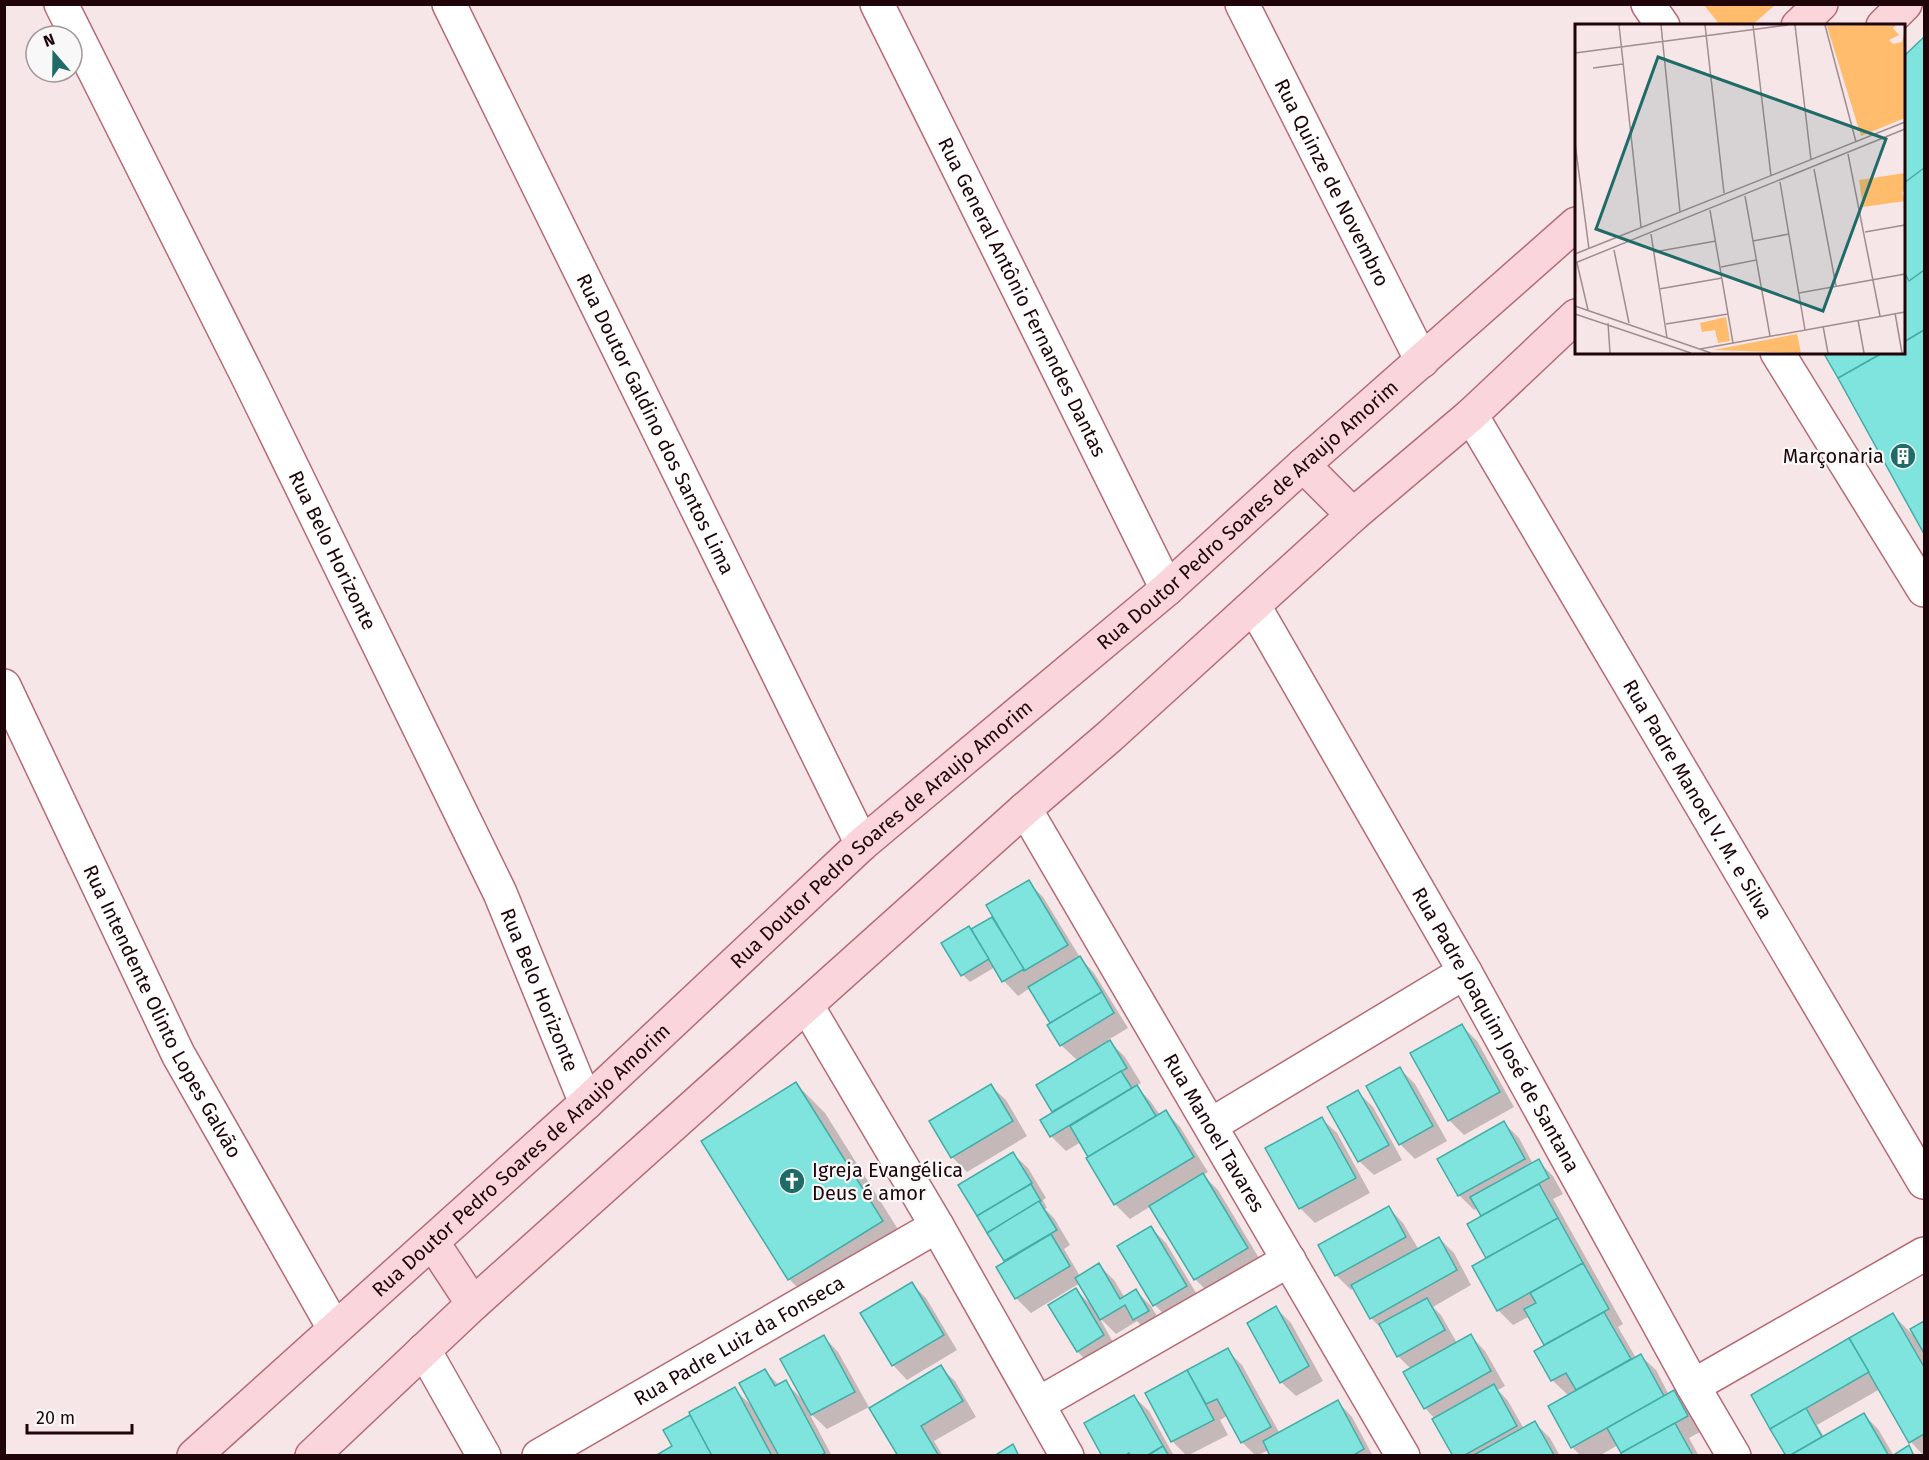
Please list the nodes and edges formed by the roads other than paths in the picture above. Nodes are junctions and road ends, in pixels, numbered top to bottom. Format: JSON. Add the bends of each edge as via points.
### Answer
{"nodes":[{"id":1,"x":62,"y":4,"type":"edge"},
{"id":2,"x":449,"y":4,"type":"edge"},
{"id":3,"x":877,"y":4,"type":"edge"},
{"id":4,"x":1242,"y":4,"type":"edge"},
{"id":5,"x":1648,"y":4,"type":"edge"},
{"id":6,"x":1821,"y":4,"type":"edge"},
{"id":7,"x":1905,"y":4,"type":"edge"},
{"id":8,"x":1662,"y":24,"type":"edge"},
{"id":9,"x":1800,"y":24,"type":"edge"},
{"id":10,"x":1885,"y":24,"type":"edge"},
{"id":11,"x":1575,"y":225,"type":"edge"},
{"id":12,"x":1575,"y":317,"type":"edge"},
{"id":13,"x":1778,"y":354,"type":"edge"},
{"id":14,"x":1422,"y":361,"type":"junction"},
{"id":15,"x":1471,"y":415,"type":"junction"},
{"id":16,"x":1303,"y":465,"type":"junction"},
{"id":17,"x":1353,"y":515,"type":"junction"},
{"id":18,"x":1167,"y":589,"type":"junction"},
{"id":19,"x":1924,"y":590,"type":"edge"},
{"id":20,"x":1254,"y":606,"type":"junction"},
{"id":21,"x":4,"y":686,"type":"edge"},
{"id":22,"x":1025,"y":809,"type":"junction"},
{"id":23,"x":862,"y":844,"type":"junction"},
{"id":24,"x":1465,"y":972,"type":"junction"},
{"id":25,"x":807,"y":1006,"type":"junction"},
{"id":26,"x":586,"y":1103,"type":"junction"},
{"id":27,"x":1211,"y":1125,"type":"junction"},
{"id":28,"x":1924,"y":1182,"type":"edge"},
{"id":29,"x":937,"y":1226,"type":"junction"},
{"id":30,"x":433,"y":1243,"type":"junction"},
{"id":31,"x":1924,"y":1254,"type":"edge"},
{"id":32,"x":1289,"y":1260,"type":"junction"},
{"id":33,"x":473,"y":1304,"type":"junction"},
{"id":34,"x":334,"y":1328,"type":"junction"},
{"id":35,"x":424,"y":1350,"type":"junction"},
{"id":36,"x":1693,"y":1386,"type":"junction"},
{"id":37,"x":1038,"y":1404,"type":"junction"},
{"id":38,"x":194,"y":1455,"type":"edge"},
{"id":39,"x":312,"y":1455,"type":"edge"},
{"id":40,"x":484,"y":1455,"type":"edge"},
{"id":41,"x":539,"y":1455,"type":"edge"},
{"id":42,"x":1067,"y":1455,"type":"edge"},
{"id":43,"x":1403,"y":1455,"type":"edge"},
{"id":44,"x":1734,"y":1455,"type":"edge"}],
"edges":[{"from":1,"to":26,"type":"street","name":"Rua Belo Horizonte","via":[[500,893]]},
{"from":2,"to":23,"type":"street","name":"Rua Doutor Galdino dos Santos Lima"},
{"from":3,"to":18,"type":"street","name":"Rua General Antônio Fernandes Dantas"},
{"from":4,"to":14,"type":"street","name":"Rua Quinze de Novembro"},
{"from":5,"to":8,"type":"street"},
{"from":6,"to":9,"type":"street"},
{"from":7,"to":10,"type":"street"},
{"from":11,"to":14,"type":"street","name":"Rua Doutor Pedro Soares de Araujo Amorim"},
{"from":12,"to":15,"type":"street"},
{"from":13,"to":19,"type":"street"},
{"from":14,"to":16,"type":"street","name":"Rua Doutor Pedro Soares de Araujo Amorim"},
{"from":15,"to":17,"type":"street"},
{"from":15,"to":28,"type":"street","name":"Rua Padre Manoel V. M. e Silva"},
{"from":16,"to":17,"type":"street"},
{"from":16,"to":18,"type":"street","name":"Rua Doutor Pedro Soares de Araujo Amorim"},
{"from":17,"to":20,"type":"street"},
{"from":18,"to":23,"type":"street","name":"Rua Doutor Pedro Soares de Araujo Amorim"},
{"from":20,"to":22,"type":"street"},
{"from":20,"to":24,"type":"street","name":"Rua Padre Joaquim José de Santana"},
{"from":21,"to":34,"type":"street","name":"Rua Intendente Olinto Lopes Galvão","via":[[178,1054]]},
{"from":22,"to":25,"type":"street"},
{"from":22,"to":27,"type":"street","name":"Rua Manoel Tavares"},
{"from":23,"to":26,"type":"street","name":"Rua Doutor Pedro Soares de Araujo Amorim"},
{"from":24,"to":27,"type":"street"},
{"from":24,"to":36,"type":"street","name":"Rua Padre Joaquim José de Santana"},
{"from":25,"to":29,"type":"street"},
{"from":25,"to":33,"type":"street"},
{"from":26,"to":30,"type":"street","name":"Rua Doutor Pedro Soares de Araujo Amorim"},
{"from":27,"to":32,"type":"street","name":"Rua Manoel Tavares"},
{"from":29,"to":37,"type":"street"},
{"from":29,"to":41,"type":"street","name":"Rua Padre Luiz da Fonseca"},
{"from":30,"to":33,"type":"street"},
{"from":30,"to":34,"type":"street","name":"Rua Doutor Pedro Soares de Araujo Amorim"},
{"from":31,"to":36,"type":"street"},
{"from":32,"to":37,"type":"street"},
{"from":32,"to":43,"type":"street","name":"Rua Manoel Tavares"},
{"from":33,"to":35,"type":"street"},
{"from":34,"to":38,"type":"street","name":"Rua Doutor Pedro Soares de Araujo Amorim"},
{"from":35,"to":39,"type":"street"},
{"from":35,"to":40,"type":"street"},
{"from":36,"to":44,"type":"street","name":"Rua Padre Joaquim José de Santana"},
{"from":37,"to":42,"type":"street"}]}
